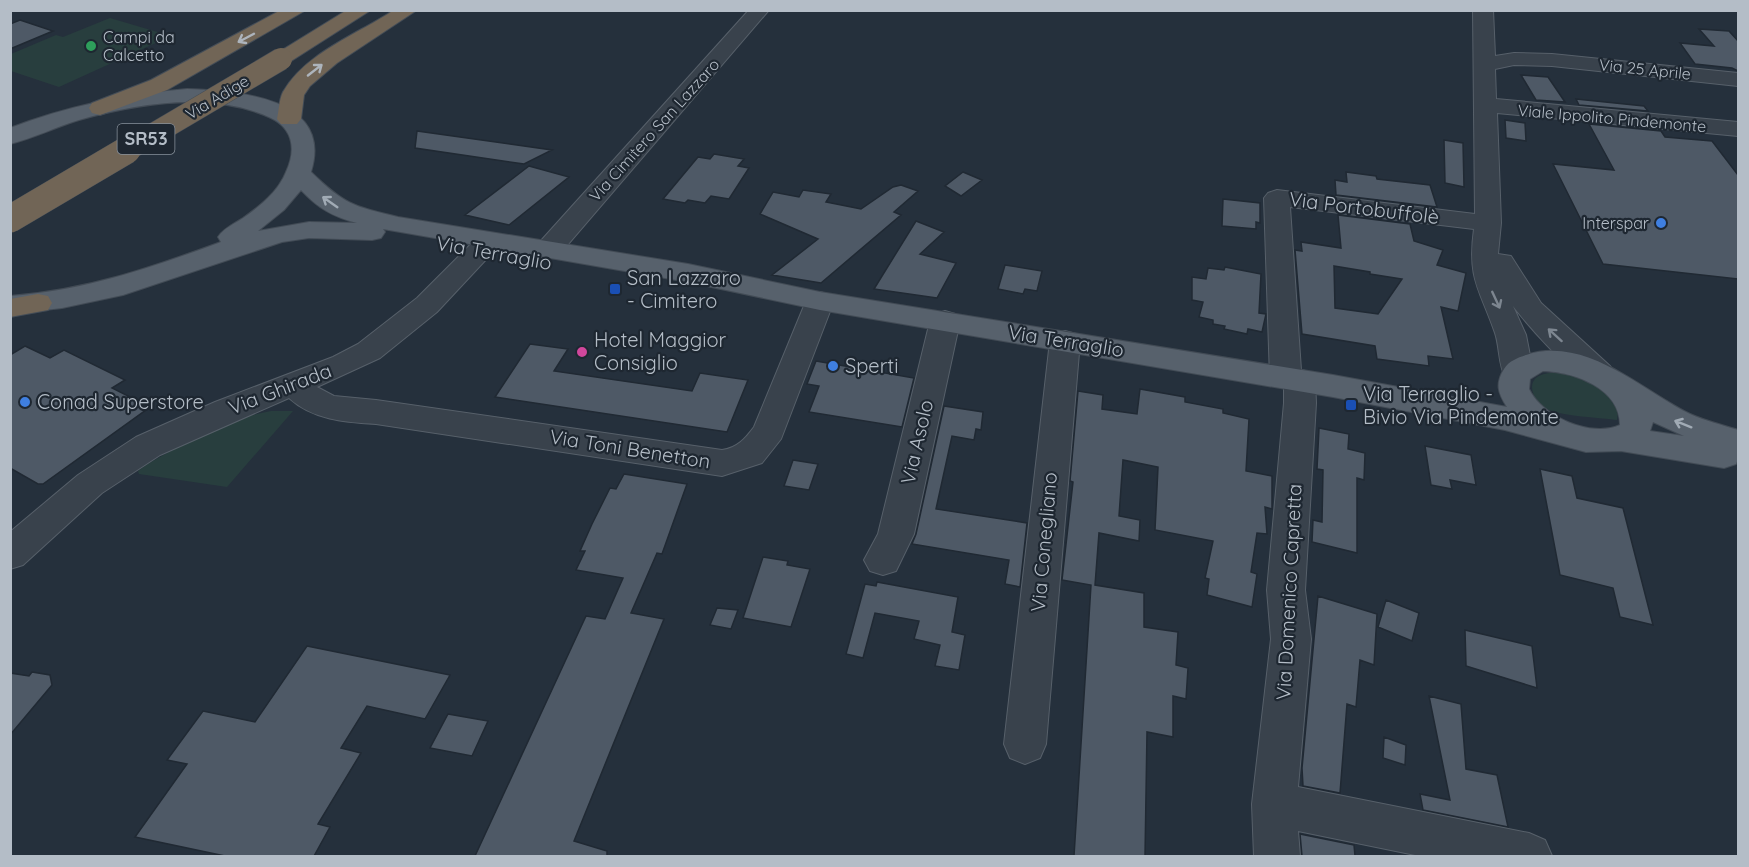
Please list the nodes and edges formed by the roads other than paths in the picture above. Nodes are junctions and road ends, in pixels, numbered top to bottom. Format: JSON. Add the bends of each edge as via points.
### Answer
{"nodes":[{"id":1,"x":297,"y":10,"type":"edge"},
{"id":2,"x":339,"y":10,"type":"edge"},
{"id":3,"x":362,"y":10,"type":"edge"},
{"id":4,"x":408,"y":10,"type":"edge"},
{"id":5,"x":760,"y":10,"type":"edge"},
{"id":6,"x":1483,"y":10,"type":"edge"},
{"id":7,"x":1485,"y":36,"type":"junction"},
{"id":8,"x":271,"y":57,"type":"junction"},
{"id":9,"x":1552,"y":60,"type":"junction"},
{"id":10,"x":1486,"y":64,"type":"junction"},
{"id":11,"x":1738,"y":79,"type":"edge"},
{"id":12,"x":1486,"y":105,"type":"junction"},
{"id":13,"x":100,"y":108,"type":"junction"},
{"id":14,"x":289,"y":119,"type":"junction"},
{"id":15,"x":1738,"y":129,"type":"edge"},
{"id":16,"x":14,"y":134,"type":"edge"},
{"id":17,"x":300,"y":174,"type":"junction"},
{"id":18,"x":10,"y":200,"type":"edge"},
{"id":19,"x":10,"y":219,"type":"edge"},
{"id":20,"x":1488,"y":223,"type":"junction"},
{"id":21,"x":548,"y":250,"type":"junction"},
{"id":22,"x":480,"y":251,"type":"junction"},
{"id":23,"x":193,"y":260,"type":"junction"},
{"id":24,"x":809,"y":299,"type":"junction"},
{"id":25,"x":20,"y":305,"type":"edge"},
{"id":26,"x":945,"y":321,"type":"junction"},
{"id":27,"x":1065,"y":341,"type":"junction"},
{"id":28,"x":332,"y":368,"type":"junction"},
{"id":29,"x":1515,"y":376,"type":"junction"},
{"id":30,"x":1608,"y":379,"type":"junction"},
{"id":31,"x":1306,"y":381,"type":"junction"},
{"id":32,"x":292,"y":383,"type":"junction"},
{"id":33,"x":376,"y":412,"type":"junction"},
{"id":34,"x":1562,"y":432,"type":"junction"},
{"id":35,"x":1619,"y":439,"type":"junction"},
{"id":36,"x":1738,"y":442,"type":"edge"},
{"id":37,"x":1738,"y":458,"type":"edge"},
{"id":38,"x":10,"y":554,"type":"edge"},
{"id":39,"x":883,"y":560,"type":"dead end"},
{"id":40,"x":1025,"y":744,"type":"dead end"},
{"id":41,"x":1274,"y":804,"type":"junction"},
{"id":42,"x":1277,"y":856,"type":"edge"},
{"id":43,"x":1529,"y":856,"type":"edge"}],
"edges":[{"from":1,"to":13,"type":"highway","one_way":true,"via":[[159,85]]},
{"from":2,"to":8,"type":"highway","name":"Via Adige","number":"SR53"},
{"from":3,"to":8,"type":"highway","name":"Via Adige","number":"SR53"},
{"from":14,"to":4,"type":"highway","one_way":true,"via":[[293,93],[300,82]]},
{"from":5,"to":21,"type":"street","name":"Via Cimitero San Lazzaro"},
{"from":6,"to":7,"type":"street"},
{"from":7,"to":9,"type":"street","name":"Via 25 Aprile","via":[[1501,46]]},
{"from":7,"to":10,"type":"street"},
{"from":8,"to":18,"type":"highway","name":"Via Adige","number":"SR53"},
{"from":8,"to":19,"type":"highway","name":"Via Adige","number":"SR53","bridge":true},
{"from":9,"to":10,"type":"street","name":"Via 25 Aprile","via":[[1514,59]]},
{"from":9,"to":11,"type":"street","name":"Via 25 Aprile"},
{"from":10,"to":12,"type":"street"},
{"from":12,"to":15,"type":"street","name":"Viale Ippolito Pindemonte"},
{"from":12,"to":20,"type":"street"},
{"from":13,"to":14,"type":"main road","via":[[174,97],[226,98],[257,104]]},
{"from":13,"to":16,"type":"main road"},
{"from":14,"to":17,"type":"main road","name":"Via Terraglio","via":[[300,130],[306,149]]},
{"from":21,"to":17,"type":"main road","name":"Via Terraglio","one_way":true,"via":[[398,225],[345,212],[326,201]]},
{"from":17,"to":23,"type":"main road","name":"Via Terraglio","via":[[279,202],[250,226]]},
{"from":20,"to":29,"type":"street","one_way":true,"via":[[1484,256],[1489,285],[1511,335]]},
{"from":30,"to":20,"type":"street","one_way":true,"via":[[1551,331],[1511,286]]},
{"from":20,"to":31,"type":"street","name":"Via Portobuffolè","via":[[1277,198]]},
{"from":21,"to":24,"type":"main road","name":"Via Terraglio","via":[[688,273]]},
{"from":22,"to":23,"type":"main road","name":"Via Terraglio","via":[[368,232],[318,229],[273,234]]},
{"from":22,"to":24,"type":"main road","name":"Via Terraglio","via":[[680,284]]},
{"from":22,"to":28,"type":"street","name":"Via Ghirada","via":[[445,288],[389,336],[369,351]]},
{"from":23,"to":25,"type":"main road","name":"Via Terraglio","via":[[146,279],[95,293]]},
{"from":24,"to":26,"type":"main road","name":"Via Terraglio"},
{"from":24,"to":33,"type":"street","name":"Via Toni Benetton","via":[[768,431],[758,448],[742,459],[702,462]]},
{"from":26,"to":27,"type":"main road","name":"Via Terraglio"},
{"from":26,"to":39,"type":"street","name":"Via Asolo","via":[[896,534]]},
{"from":27,"to":31,"type":"main road","name":"Via Terraglio"},
{"from":27,"to":40,"type":"street","name":"Via Conegliano"},
{"from":28,"to":32,"type":"street","name":"Via Ghirada"},
{"from":28,"to":33,"type":"street","name":"Via Toni Benetton","via":[[346,398]]},
{"from":29,"to":30,"type":"main road","name":"Via Terraglio","via":[[1527,364],[1559,361]]},
{"from":29,"to":31,"type":"main road","name":"Via Terraglio","via":[[1491,393],[1474,398]]},
{"from":29,"to":34,"type":"main road","via":[[1513,391],[1520,402],[1544,424]]},
{"from":30,"to":35,"type":"main road","via":[[1633,404],[1638,423],[1632,433]]},
{"from":36,"to":30,"type":"main road","one_way":true,"via":[[1680,423]]},
{"from":31,"to":34,"type":"main road","name":"Via Terraglio","via":[[1515,419]]},
{"from":31,"to":41,"type":"street","name":"Via Domenico Capretta","via":[[1300,403],[1286,590],[1290,639]]},
{"from":32,"to":33,"type":"street","name":"Via Toni Benetton","via":[[317,404]]},
{"from":32,"to":38,"type":"street","name":"Via Ghirada","via":[[204,419],[129,458],[73,498]]},
{"from":34,"to":35,"type":"main road","via":[[1592,440]]},
{"from":35,"to":37,"type":"main road"},
{"from":41,"to":42,"type":"street","name":"Via Domenico Capretta"},
{"from":41,"to":43,"type":"street"}]}
